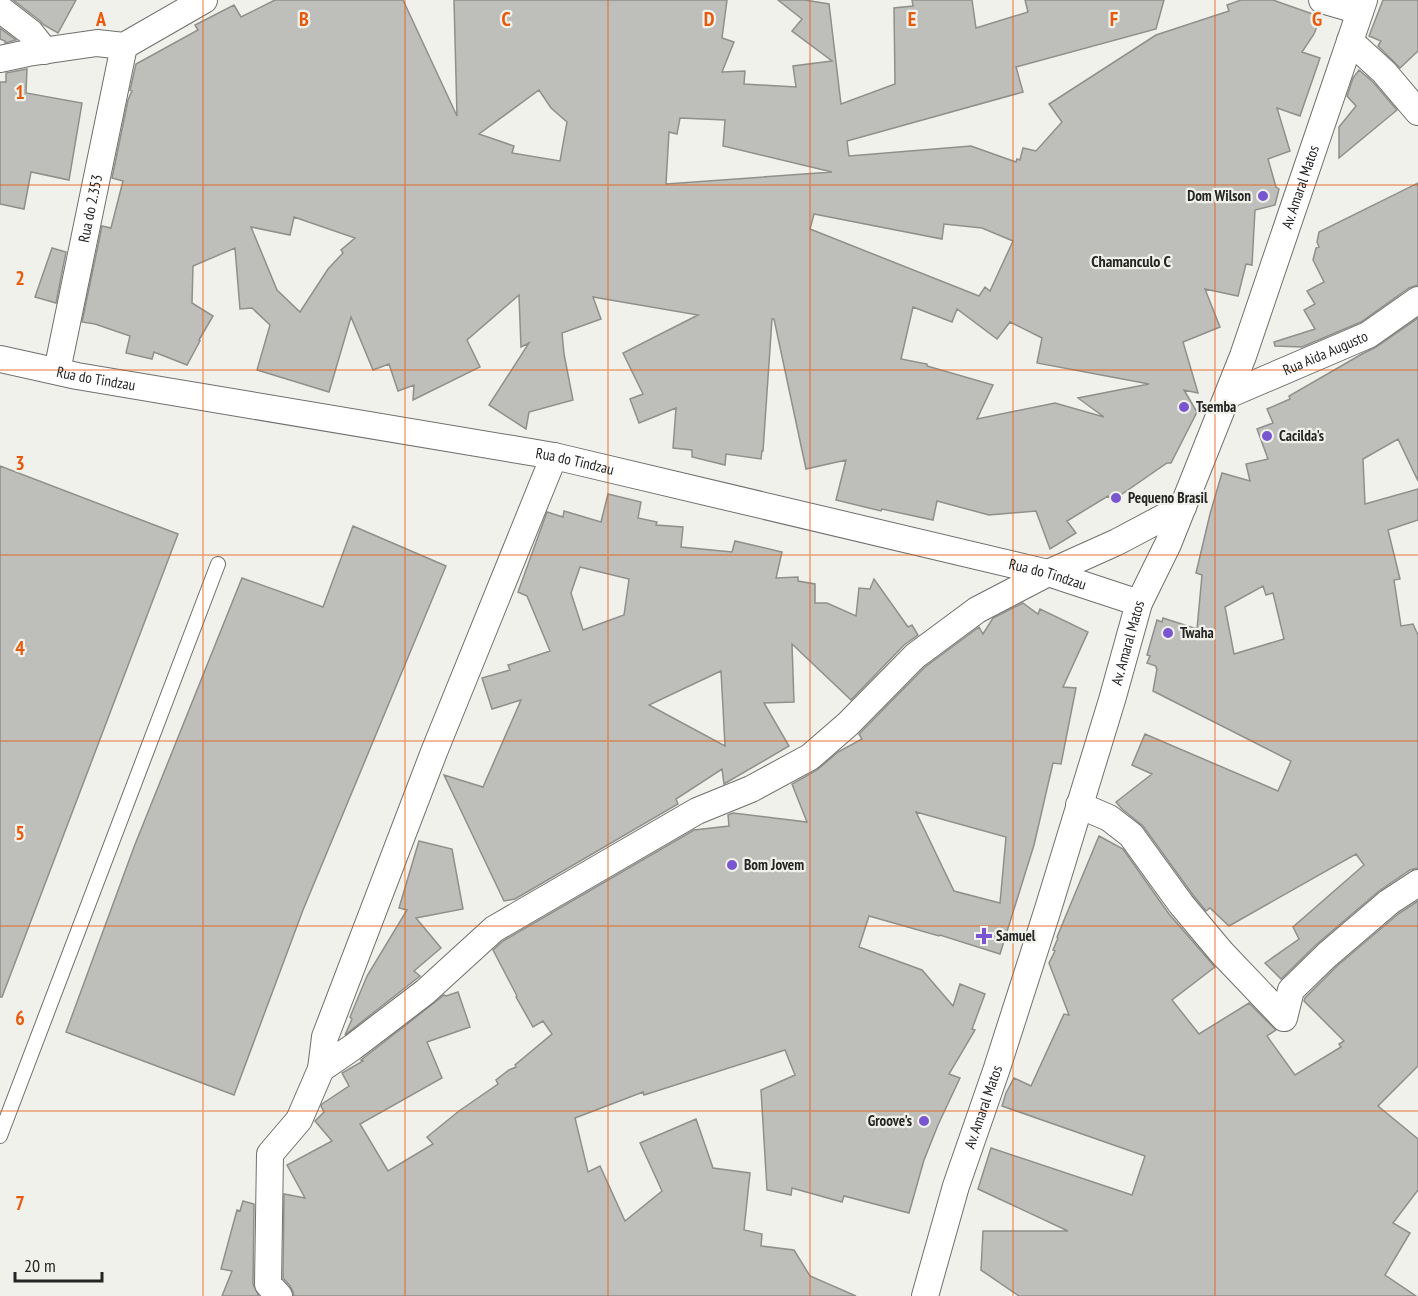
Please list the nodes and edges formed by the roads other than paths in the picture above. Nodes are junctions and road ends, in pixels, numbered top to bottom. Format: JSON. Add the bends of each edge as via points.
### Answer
{"nodes":[{"id":1,"x":204,"y":0,"type":"edge"},
{"id":2,"x":1322,"y":0,"type":"edge"},
{"id":3,"x":1362,"y":6,"type":"edge"},
{"id":4,"x":0,"y":9,"type":"edge"},
{"id":5,"x":1350,"y":41,"type":"junction"},
{"id":6,"x":124,"y":46,"type":"junction"},
{"id":7,"x":45,"y":51,"type":"junction"},
{"id":8,"x":0,"y":59,"type":"edge"},
{"id":9,"x":1418,"y":112,"type":"edge"},
{"id":10,"x":1418,"y":300,"type":"edge"},
{"id":11,"x":0,"y":359,"type":"edge"},
{"id":12,"x":57,"y":371,"type":"junction"},
{"id":13,"x":1228,"y":395,"type":"junction"},
{"id":14,"x":554,"y":456,"type":"junction"},
{"id":15,"x":1183,"y":507,"type":"junction"},
{"id":16,"x":219,"y":564,"type":"dead end"},
{"id":17,"x":1048,"y":573,"type":"junction"},
{"id":18,"x":1140,"y":603,"type":"junction"},
{"id":19,"x":1079,"y":805,"type":"junction"},
{"id":20,"x":1418,"y":883,"type":"edge"},
{"id":21,"x":321,"y":1069,"type":"junction"},
{"id":22,"x":0,"y":1136,"type":"edge"},
{"id":23,"x":279,"y":1296,"type":"edge"},
{"id":24,"x":925,"y":1296,"type":"edge"}],
"edges":[{"from":1,"to":6,"type":"street"},
{"from":2,"to":3,"type":"street"},
{"from":3,"to":5,"type":"street","name":"Av. Amaral Matos"},
{"from":4,"to":7,"type":"street","via":[[30,32]]},
{"from":5,"to":9,"type":"street","via":[[1384,72]]},
{"from":5,"to":13,"type":"street","name":"Av. Amaral Matos"},
{"from":6,"to":7,"type":"street","via":[[97,43]]},
{"from":6,"to":12,"type":"street","name":"Rua do 2.353"},
{"from":7,"to":8,"type":"street"},
{"from":10,"to":13,"type":"street","name":"Rua Aida Augusto","via":[[1368,335]]},
{"from":11,"to":12,"type":"street","name":"Rua do Tindzau"},
{"from":12,"to":14,"type":"street","name":"Rua do Tindzau"},
{"from":13,"to":15,"type":"street","name":"Av. Amaral Matos"},
{"from":14,"to":17,"type":"street","name":"Rua do Tindzau"},
{"from":14,"to":21,"type":"street","via":[[434,752],[325,1037]]},
{"from":15,"to":17,"type":"street"},
{"from":15,"to":18,"type":"street","name":"Av. Amaral Matos"},
{"from":16,"to":22,"type":"lane"},
{"from":17,"to":18,"type":"street","name":"Rua do Tindzau"},
{"from":17,"to":21,"type":"street","via":[[977,610],[915,656],[810,757],[751,789],[697,811],[494,929],[425,992]]},
{"from":18,"to":19,"type":"street","name":"Av. Amaral Matos"},
{"from":19,"to":20,"type":"street","via":[[1108,818],[1131,835],[1181,904],[1284,1018],[1290,990],[1389,902]]},
{"from":19,"to":24,"type":"street","name":"Av. Amaral Matos","via":[[956,1186]]},
{"from":21,"to":23,"type":"street","via":[[299,1120],[270,1154],[268,1284]]}]}
